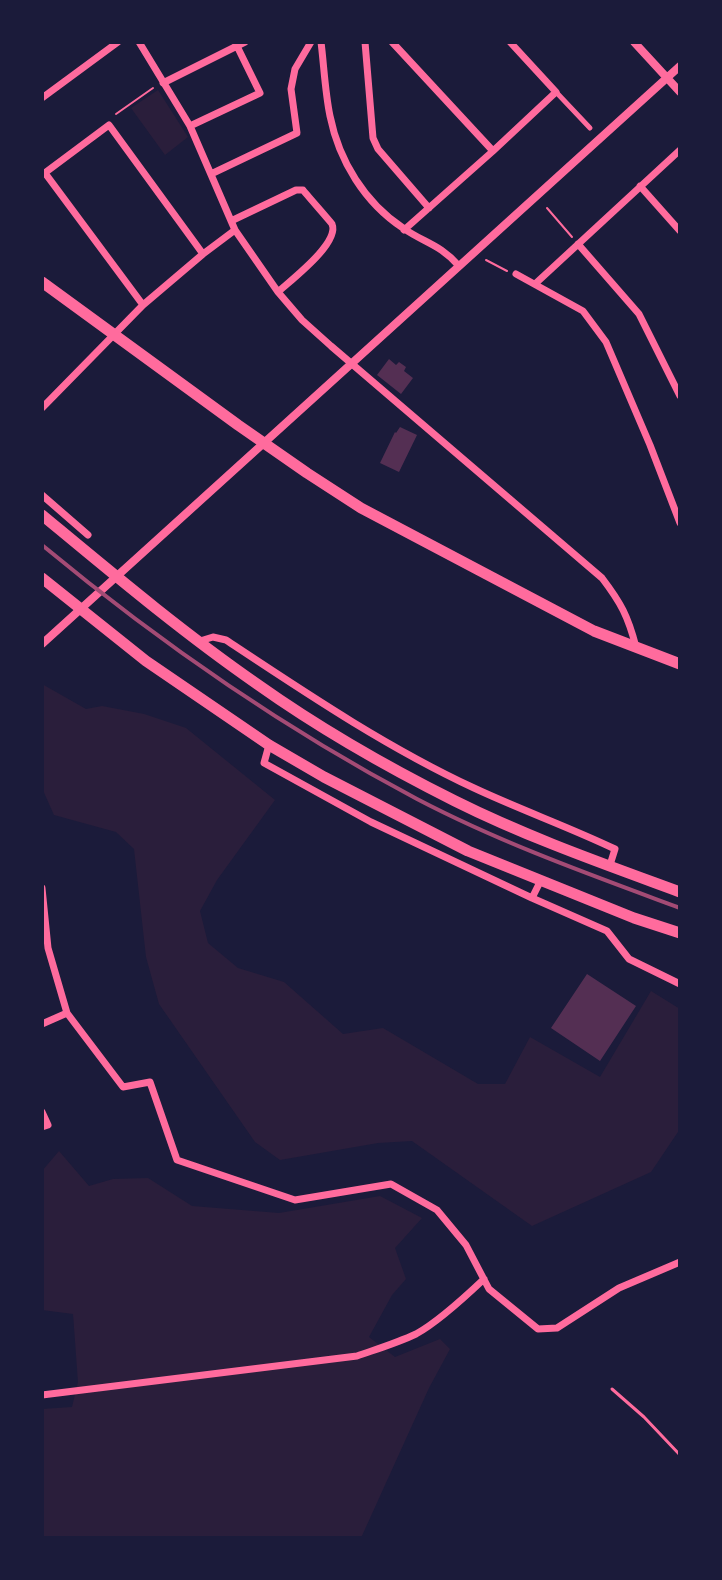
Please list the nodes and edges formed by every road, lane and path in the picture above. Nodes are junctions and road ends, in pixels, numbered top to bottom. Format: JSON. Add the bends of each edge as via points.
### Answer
{"nodes":[{"id":1,"x":118,"y":42,"type":"edge"},
{"id":2,"x":139,"y":42,"type":"edge"},
{"id":3,"x":311,"y":42,"type":"edge"},
{"id":4,"x":321,"y":42,"type":"edge"},
{"id":5,"x":365,"y":42,"type":"edge"},
{"id":6,"x":392,"y":42,"type":"edge"},
{"id":7,"x":510,"y":42,"type":"edge"},
{"id":8,"x":634,"y":42,"type":"edge"},
{"id":9,"x":239,"y":43,"type":"edge"},
{"id":10,"x":680,"y":66,"type":"edge"},
{"id":11,"x":667,"y":78,"type":"junction"},
{"id":12,"x":163,"y":83,"type":"junction"},
{"id":13,"x":556,"y":92,"type":"junction"},
{"id":14,"x":680,"y":92,"type":"edge"},
{"id":15,"x":42,"y":98,"type":"edge"},
{"id":16,"x":109,"y":125,"type":"junction"},
{"id":17,"x":190,"y":126,"type":"junction"},
{"id":18,"x":590,"y":128,"type":"dead end"},
{"id":19,"x":680,"y":150,"type":"edge"},
{"id":20,"x":493,"y":151,"type":"junction"},
{"id":21,"x":43,"y":174,"type":"edge"},
{"id":22,"x":211,"y":174,"type":"junction"},
{"id":23,"x":640,"y":186,"type":"junction"},
{"id":24,"x":429,"y":208,"type":"junction"},
{"id":25,"x":547,"y":208,"type":"dead end"},
{"id":26,"x":231,"y":221,"type":"junction"},
{"id":27,"x":235,"y":230,"type":"junction"},
{"id":28,"x":404,"y":230,"type":"junction"},
{"id":29,"x":680,"y":231,"type":"edge"},
{"id":30,"x":578,"y":244,"type":"junction"},
{"id":31,"x":203,"y":254,"type":"junction"},
{"id":32,"x":486,"y":260,"type":"dead end"},
{"id":33,"x":459,"y":266,"type":"junction"},
{"id":34,"x":516,"y":274,"type":"joint"},
{"id":35,"x":42,"y":282,"type":"edge"},
{"id":36,"x":535,"y":284,"type":"junction"},
{"id":37,"x":278,"y":292,"type":"junction"},
{"id":38,"x":143,"y":305,"type":"junction"},
{"id":39,"x":113,"y":334,"type":"junction"},
{"id":40,"x":352,"y":363,"type":"junction"},
{"id":41,"x":677,"y":381,"type":"edge"},
{"id":42,"x":680,"y":396,"type":"edge"},
{"id":43,"x":42,"y":408,"type":"edge"},
{"id":44,"x":263,"y":443,"type":"junction"},
{"id":45,"x":42,"y":495,"type":"edge"},
{"id":46,"x":42,"y":515,"type":"edge"},
{"id":47,"x":680,"y":523,"type":"edge"},
{"id":48,"x":88,"y":535,"type":"dead end"},
{"id":49,"x":116,"y":576,"type":"junction"},
{"id":50,"x":42,"y":578,"type":"edge"},
{"id":51,"x":80,"y":610,"type":"junction"},
{"id":52,"x":200,"y":641,"type":"junction"},
{"id":53,"x":42,"y":644,"type":"edge"},
{"id":54,"x":637,"y":648,"type":"junction"},
{"id":55,"x":680,"y":664,"type":"edge"},
{"id":56,"x":269,"y":745,"type":"junction"},
{"id":57,"x":610,"y":865,"type":"junction"},
{"id":58,"x":541,"y":880,"type":"junction"},
{"id":59,"x":42,"y":890,"type":"edge"},
{"id":60,"x":680,"y":892,"type":"edge"},
{"id":61,"x":532,"y":898,"type":"junction"},
{"id":62,"x":680,"y":933,"type":"edge"},
{"id":63,"x":680,"y":984,"type":"edge"},
{"id":64,"x":67,"y":1013,"type":"junction"},
{"id":65,"x":42,"y":1024,"type":"edge"},
{"id":66,"x":42,"y":1112,"type":"edge"},
{"id":67,"x":42,"y":1127,"type":"edge"},
{"id":68,"x":680,"y":1262,"type":"edge"},
{"id":69,"x":484,"y":1279,"type":"junction"},
{"id":70,"x":612,"y":1389,"type":"dead end"},
{"id":71,"x":42,"y":1395,"type":"edge"},
{"id":72,"x":680,"y":1455,"type":"edge"}],
"edges":[{"from":1,"to":15,"type":"street"},
{"from":2,"to":12,"type":"street"},
{"from":3,"to":22,"type":"street","via":[[295,69],[291,89],[297,133]]},
{"from":4,"to":28,"type":"street","via":[[330,118],[345,160],[359,186]]},
{"from":5,"to":24,"type":"street","via":[[373,138]]},
{"from":6,"to":20,"type":"street"},
{"from":7,"to":13,"type":"street"},
{"from":8,"to":11,"type":"street"},
{"from":9,"to":12,"type":"street"},
{"from":9,"to":17,"type":"street","via":[[260,93]]},
{"from":10,"to":11,"type":"street"},
{"from":11,"to":14,"type":"street"},
{"from":11,"to":33,"type":"street"},
{"from":12,"to":16,"type":"path","via":[[113,116]]},
{"from":12,"to":17,"type":"street"},
{"from":13,"to":18,"type":"street"},
{"from":13,"to":20,"type":"street"},
{"from":16,"to":21,"type":"street"},
{"from":16,"to":31,"type":"street"},
{"from":17,"to":22,"type":"street"},
{"from":19,"to":23,"type":"street"},
{"from":20,"to":24,"type":"street"},
{"from":21,"to":38,"type":"street"},
{"from":22,"to":26,"type":"street"},
{"from":23,"to":29,"type":"street"},
{"from":23,"to":30,"type":"street"},
{"from":24,"to":28,"type":"street"},
{"from":25,"to":30,"type":"path"},
{"from":26,"to":27,"type":"street"},
{"from":26,"to":37,"type":"street","via":[[303,190],[332,225],[333,234],[321,252]]},
{"from":27,"to":31,"type":"street"},
{"from":27,"to":37,"type":"street"},
{"from":28,"to":33,"type":"street","via":[[447,253]]},
{"from":30,"to":36,"type":"street"},
{"from":30,"to":41,"type":"street","via":[[639,314]]},
{"from":31,"to":38,"type":"street"},
{"from":32,"to":34,"type":"path"},
{"from":33,"to":40,"type":"street"},
{"from":34,"to":36,"type":"street"},
{"from":35,"to":39,"type":"main road"},
{"from":36,"to":47,"type":"street","via":[[583,311],[606,342]]},
{"from":37,"to":40,"type":"street"},
{"from":38,"to":39,"type":"street"},
{"from":39,"to":43,"type":"street"},
{"from":39,"to":44,"type":"main road"},
{"from":40,"to":44,"type":"street"},
{"from":40,"to":54,"type":"street","via":[[602,578],[628,618]]},
{"from":41,"to":42,"type":"street"},
{"from":44,"to":49,"type":"street"},
{"from":44,"to":54,"type":"main road","via":[[361,508],[594,631]]},
{"from":45,"to":48,"type":"street"},
{"from":46,"to":49,"type":"main road"},
{"from":49,"to":51,"type":"street"},
{"from":49,"to":52,"type":"main road"},
{"from":50,"to":51,"type":"main road"},
{"from":51,"to":53,"type":"street"},
{"from":51,"to":56,"type":"main road"},
{"from":52,"to":57,"type":"main road","via":[[322,727],[393,768],[456,802]]},
{"from":52,"to":57,"type":"street","via":[[226,640],[398,749],[615,849]]},
{"from":54,"to":55,"type":"main road"},
{"from":56,"to":58,"type":"main road","via":[[468,851]]},
{"from":56,"to":61,"type":"street","via":[[264,763],[371,822]]},
{"from":57,"to":60,"type":"main road"},
{"from":58,"to":61,"type":"street"},
{"from":58,"to":62,"type":"main road"},
{"from":59,"to":64,"type":"street","via":[[48,948]]},
{"from":61,"to":63,"type":"street","via":[[607,931],[629,959]]},
{"from":64,"to":65,"type":"street"},
{"from":64,"to":69,"type":"street","via":[[123,1087],[150,1082],[177,1160],[295,1200],[391,1184],[437,1210],[466,1245]]},
{"from":66,"to":67,"type":"street","via":[[48,1125]]},
{"from":68,"to":69,"type":"street","via":[[619,1288],[557,1328],[538,1329]]},
{"from":69,"to":71,"type":"street","via":[[419,1332],[357,1356]]},
{"from":70,"to":72,"type":"lane"}]}
